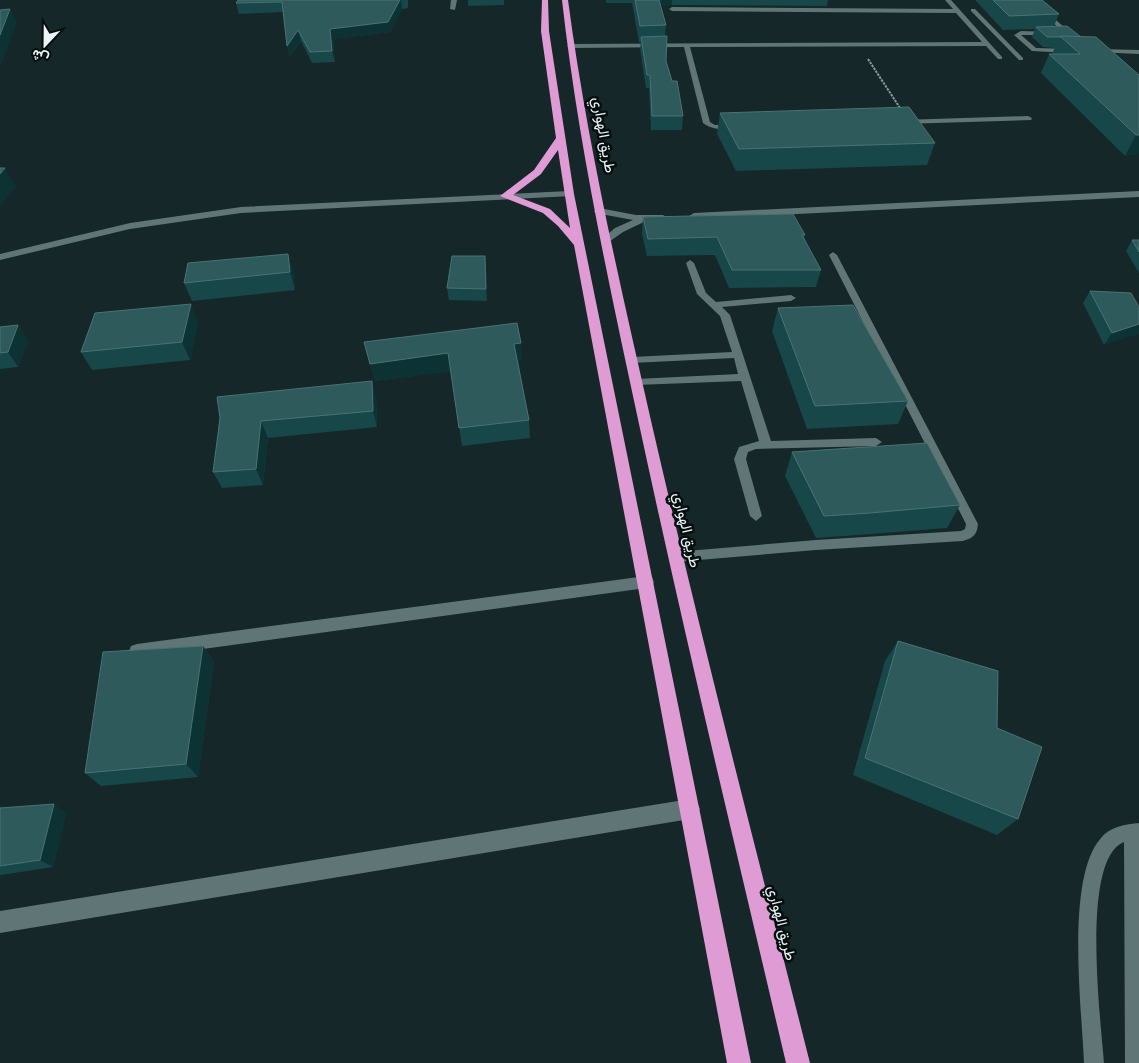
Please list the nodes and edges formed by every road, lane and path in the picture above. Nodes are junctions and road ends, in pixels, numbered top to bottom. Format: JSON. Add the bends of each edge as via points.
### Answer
{"nodes":[{"id":1,"x":454,"y":0,"type":"edge"},
{"id":2,"x":545,"y":0,"type":"edge"},
{"id":3,"x":565,"y":0,"type":"edge"},
{"id":4,"x":948,"y":0,"type":"edge"},
{"id":5,"x":1030,"y":0,"type":"edge"},
{"id":6,"x":453,"y":9,"type":"dead end"},
{"id":7,"x":672,"y":9,"type":"dead end"},
{"id":8,"x":974,"y":10,"type":"dead end"},
{"id":9,"x":958,"y":11,"type":"junction"},
{"id":10,"x":1067,"y":32,"type":"junction"},
{"id":11,"x":1000,"y":38,"type":"junction"},
{"id":12,"x":1021,"y":38,"type":"junction"},
{"id":13,"x":1074,"y":39,"type":"edge"},
{"id":14,"x":987,"y":43,"type":"junction"},
{"id":15,"x":859,"y":44,"type":"junction"},
{"id":16,"x":686,"y":45,"type":"junction"},
{"id":17,"x":570,"y":46,"type":"junction"},
{"id":18,"x":1010,"y":48,"type":"junction"},
{"id":19,"x":1030,"y":48,"type":"junction"},
{"id":20,"x":1079,"y":51,"type":"edge"},
{"id":21,"x":1139,"y":52,"type":"edge"},
{"id":22,"x":1000,"y":58,"type":"dead end"},
{"id":23,"x":1021,"y":59,"type":"dead end"},
{"id":24,"x":1098,"y":59,"type":"edge"},
{"id":25,"x":1028,"y":118,"type":"dead end"},
{"id":26,"x":889,"y":122,"type":"edge"},
{"id":27,"x":908,"y":122,"type":"junction"},
{"id":28,"x":746,"y":126,"type":"edge"},
{"id":29,"x":560,"y":139,"type":"junction"},
{"id":30,"x":570,"y":194,"type":"junction"},
{"id":31,"x":1139,"y":194,"type":"edge"},
{"id":32,"x":505,"y":196,"type":"junction"},
{"id":33,"x":599,"y":211,"type":"junction"},
{"id":34,"x":648,"y":219,"type":"junction"},
{"id":35,"x":606,"y":241,"type":"junction"},
{"id":36,"x":579,"y":246,"type":"junction"},
{"id":37,"x":833,"y":255,"type":"dead end"},
{"id":38,"x":0,"y":257,"type":"edge"},
{"id":39,"x":690,"y":263,"type":"dead end"},
{"id":40,"x":791,"y":298,"type":"dead end"},
{"id":41,"x":714,"y":305,"type":"junction"},
{"id":42,"x":738,"y":356,"type":"junction"},
{"id":43,"x":632,"y":360,"type":"junction"},
{"id":44,"x":744,"y":377,"type":"junction"},
{"id":45,"x":636,"y":382,"type":"junction"},
{"id":46,"x":876,"y":442,"type":"dead end"},
{"id":47,"x":766,"y":444,"type":"junction"},
{"id":48,"x":756,"y":516,"type":"dead end"},
{"id":49,"x":675,"y":557,"type":"junction"},
{"id":50,"x":646,"y":582,"type":"junction"},
{"id":51,"x":124,"y":653,"type":"edge"},
{"id":52,"x":690,"y":809,"type":"junction"},
{"id":53,"x":1136,"y":831,"type":"edge"},
{"id":54,"x":0,"y":922,"type":"edge"},
{"id":55,"x":738,"y":1063,"type":"edge"},
{"id":56,"x":798,"y":1063,"type":"edge"},
{"id":57,"x":1094,"y":1063,"type":"edge"},
{"id":58,"x":1135,"y":1063,"type":"edge"}],
"edges":[{"from":1,"to":6,"type":"lane"},
{"from":2,"to":29,"type":"highway","via":[[545,30]]},
{"from":3,"to":17,"type":"highway","name":"طريق الهواري"},
{"from":4,"to":9,"type":"lane"},
{"from":5,"to":10,"type":"lane"},
{"from":7,"to":9,"type":"lane"},
{"from":8,"to":11,"type":"lane"},
{"from":9,"to":14,"type":"lane"},
{"from":10,"to":12,"type":"lane","via":[[1019,33],[1017,35]]},
{"from":10,"to":13,"type":"lane"},
{"from":11,"to":12,"type":"lane"},
{"from":11,"to":14,"type":"lane"},
{"from":11,"to":18,"type":"lane"},
{"from":12,"to":19,"type":"lane"},
{"from":14,"to":15,"type":"lane"},
{"from":14,"to":18,"type":"lane"},
{"from":14,"to":22,"type":"lane"},
{"from":15,"to":16,"type":"lane"},
{"from":15,"to":27,"type":"path"},
{"from":16,"to":17,"type":"lane"},
{"from":16,"to":28,"type":"lane","via":[[707,123],[714,127]]},
{"from":17,"to":33,"type":"highway","name":"طريق الهواري"},
{"from":18,"to":19,"type":"lane"},
{"from":18,"to":23,"type":"lane"},
{"from":19,"to":20,"type":"lane","via":[[1041,52]]},
{"from":21,"to":24,"type":"lane","via":[[1088,51]]},
{"from":25,"to":27,"type":"lane"},
{"from":26,"to":27,"type":"lane"},
{"from":29,"to":30,"type":"highway"},
{"from":29,"to":32,"type":"highway","via":[[538,173],[526,185]]},
{"from":30,"to":32,"type":"street"},
{"from":30,"to":36,"type":"highway"},
{"from":31,"to":34,"type":"street"},
{"from":32,"to":36,"type":"highway","via":[[528,201],[551,212]]},
{"from":32,"to":38,"type":"street","via":[[276,207],[204,214],[101,232]]},
{"from":33,"to":34,"type":"street"},
{"from":33,"to":35,"type":"highway","name":"طريق الهواري"},
{"from":34,"to":35,"type":"street","via":[[628,225]]},
{"from":35,"to":43,"type":"highway","name":"طريق الهواري"},
{"from":36,"to":50,"type":"highway"},
{"from":37,"to":49,"type":"lane","via":[[972,524],[972,532],[963,536]]},
{"from":39,"to":41,"type":"lane","via":[[702,294]]},
{"from":40,"to":41,"type":"lane"},
{"from":41,"to":42,"type":"lane","via":[[725,315]]},
{"from":42,"to":43,"type":"lane"},
{"from":42,"to":44,"type":"lane"},
{"from":43,"to":45,"type":"highway","name":"طريق الهواري"},
{"from":44,"to":45,"type":"lane"},
{"from":44,"to":47,"type":"lane"},
{"from":45,"to":49,"type":"highway","name":"طريق الهواري"},
{"from":46,"to":47,"type":"lane"},
{"from":47,"to":48,"type":"lane","via":[[748,447],[740,454]]},
{"from":49,"to":56,"type":"highway","name":"طريق الهواري"},
{"from":50,"to":51,"type":"street"},
{"from":50,"to":52,"type":"highway"},
{"from":52,"to":54,"type":"street"},
{"from":52,"to":55,"type":"highway"},
{"from":53,"to":57,"type":"lane","via":[[1105,844],[1097,859],[1091,887],[1088,931]]},
{"from":53,"to":58,"type":"lane"}]}
